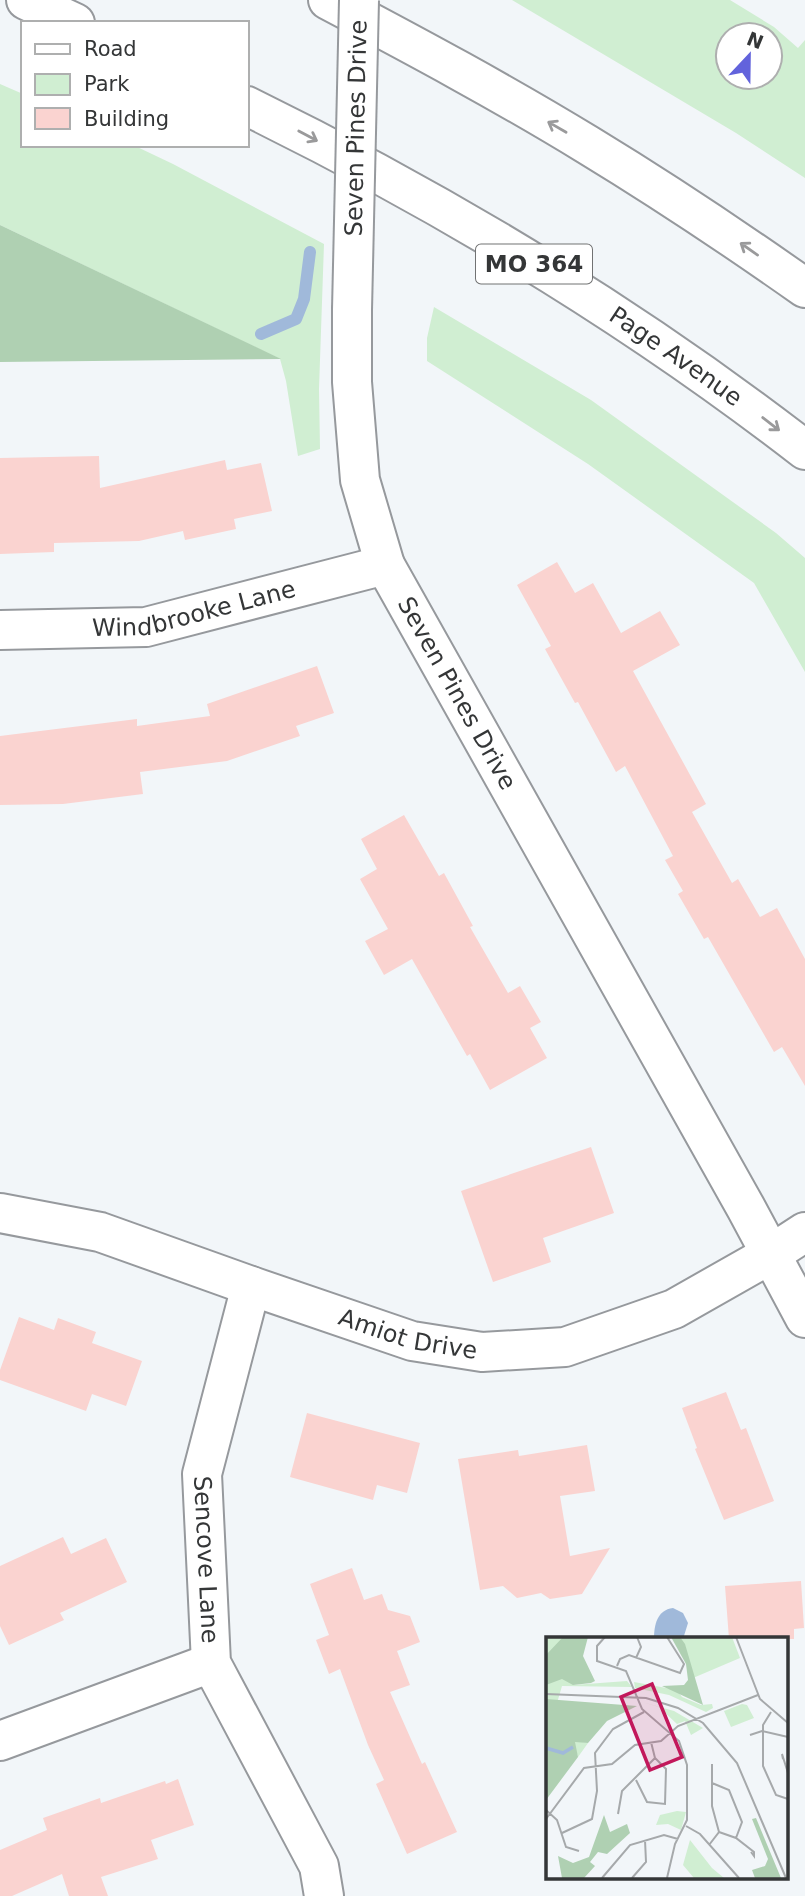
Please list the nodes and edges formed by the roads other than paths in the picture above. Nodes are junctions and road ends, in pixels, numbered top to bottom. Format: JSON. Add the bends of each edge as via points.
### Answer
{"nodes":[{"id":1,"x":26,"y":0,"type":"edge"},
{"id":2,"x":328,"y":0,"type":"edge"},
{"id":3,"x":359,"y":0,"type":"edge"},
{"id":4,"x":71,"y":21,"type":"edge"},
{"id":5,"x":248,"y":106,"type":"edge"},
{"id":6,"x":805,"y":288,"type":"edge"},
{"id":7,"x":805,"y":450,"type":"edge"},
{"id":8,"x":385,"y":565,"type":"junction"},
{"id":9,"x":0,"y":630,"type":"edge"},
{"id":10,"x":0,"y":1213,"type":"edge"},
{"id":11,"x":805,"y":1232,"type":"edge"},
{"id":12,"x":771,"y":1254,"type":"junction"},
{"id":13,"x":251,"y":1286,"type":"junction"},
{"id":14,"x":805,"y":1318,"type":"edge"},
{"id":15,"x":211,"y":1663,"type":"junction"},
{"id":16,"x":0,"y":1741,"type":"edge"},
{"id":17,"x":324,"y":1896,"type":"edge"}],
"edges":[{"from":1,"to":4,"type":"main road"},
{"from":6,"to":2,"type":"main road","one_way":true,"via":[[587,144]]},
{"from":3,"to":8,"type":"main road","name":"Seven Pines Drive","bridge":true,"via":[[352,382],[360,480]]},
{"from":5,"to":7,"type":"main road","name":"Page Avenue","number":"MO 364","one_way":true,"via":[[417,195],[536,265],[650,338]]},
{"from":8,"to":9,"type":"main road","name":"Windbrooke Lane","via":[[146,627]]},
{"from":8,"to":12,"type":"main road","name":"Seven Pines Drive"},
{"from":10,"to":13,"type":"main road","name":"Amiot Drive","via":[[100,1232]]},
{"from":11,"to":12,"type":"main road","name":"Amiot Drive"},
{"from":12,"to":13,"type":"main road","name":"Amiot Drive","via":[[674,1309],[551,1348],[482,1352],[412,1341]]},
{"from":12,"to":14,"type":"main road","name":"Seven Pines Drive"},
{"from":13,"to":15,"type":"main road","name":"Sencove Lane","via":[[202,1474]]},
{"from":15,"to":16,"type":"main road"},
{"from":15,"to":17,"type":"main road","name":"Sencove Lane","via":[[319,1866]]}]}
